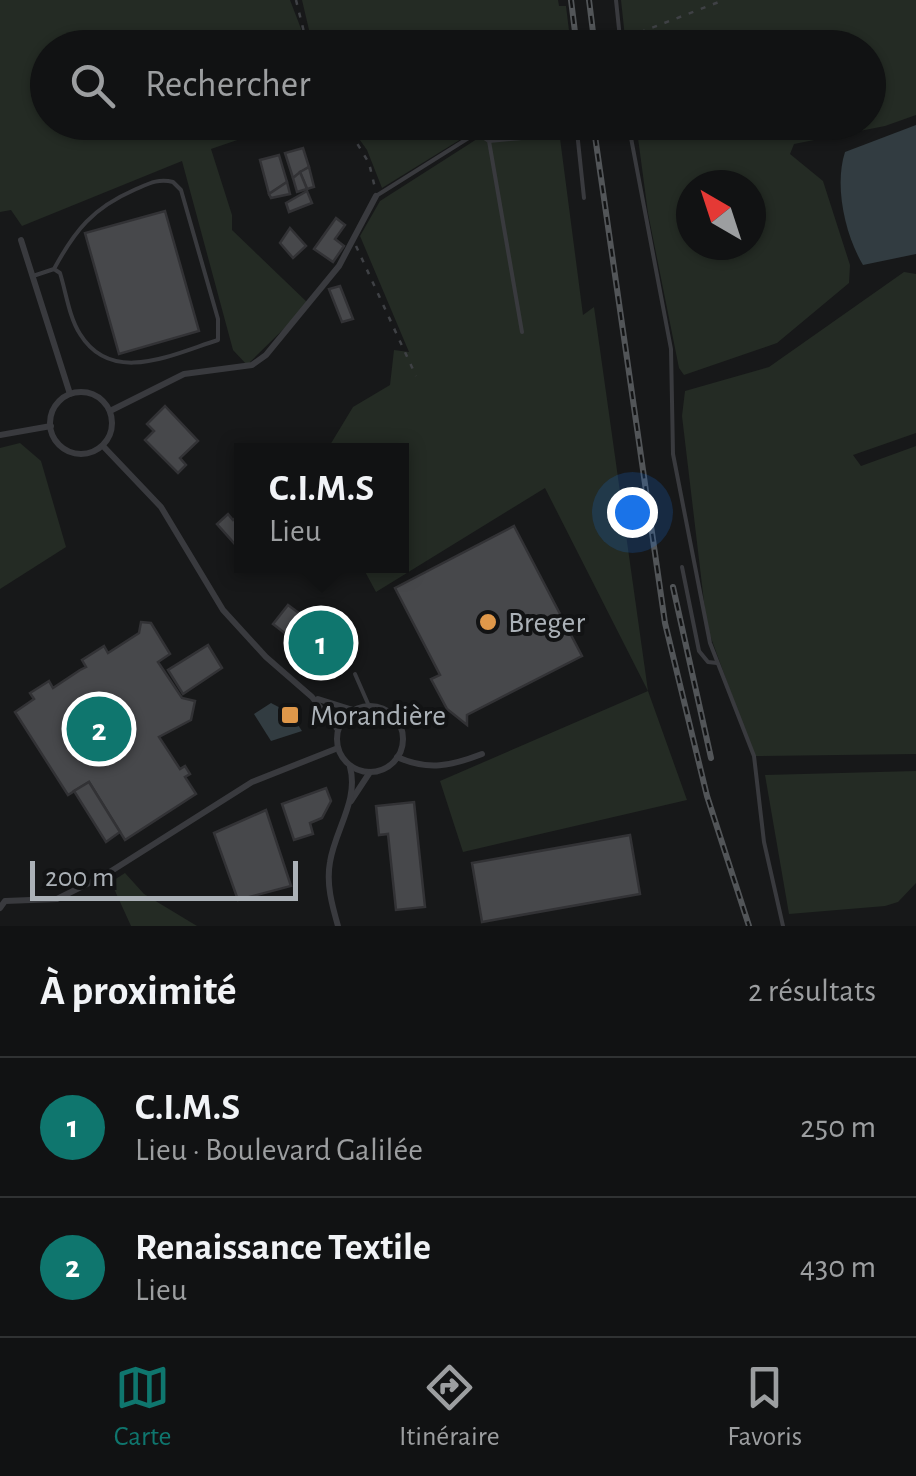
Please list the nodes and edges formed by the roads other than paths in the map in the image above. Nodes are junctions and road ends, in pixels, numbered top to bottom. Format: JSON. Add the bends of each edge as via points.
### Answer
{"nodes":[{"id":1,"x":616,"y":0,"type":"edge"},
{"id":2,"x":619,"y":30,"type":"edge"},
{"id":3,"x":467,"y":140,"type":"edge"},
{"id":4,"x":500,"y":140,"type":"edge"},
{"id":5,"x":578,"y":140,"type":"edge"},
{"id":6,"x":631,"y":140,"type":"edge"},
{"id":7,"x":489,"y":141,"type":"joint"},
{"id":8,"x":376,"y":196,"type":"joint"},
{"id":9,"x":584,"y":198,"type":"dead end"},
{"id":10,"x":21,"y":240,"type":"dead end"},
{"id":11,"x":54,"y":269,"type":"junction"},
{"id":12,"x":32,"y":276,"type":"junction"},
{"id":13,"x":522,"y":332,"type":"dead end"},
{"id":14,"x":70,"y":394,"type":"junction"},
{"id":15,"x":110,"y":411,"type":"junction"},
{"id":16,"x":51,"y":426,"type":"junction"},
{"id":17,"x":0,"y":435,"type":"edge"},
{"id":18,"x":102,"y":446,"type":"junction"},
{"id":19,"x":682,"y":567,"type":"dead end"},
{"id":20,"x":716,"y":663,"type":"junction"},
{"id":21,"x":354,"y":674,"type":"dead end"},
{"id":22,"x":312,"y":697,"type":"junction"},
{"id":23,"x":369,"y":706,"type":"junction"},
{"id":24,"x":353,"y":710,"type":"junction"},
{"id":25,"x":338,"y":730,"type":"junction"},
{"id":26,"x":338,"y":748,"type":"junction"},
{"id":27,"x":482,"y":754,"type":"dead end"},
{"id":28,"x":397,"y":757,"type":"junction"},
{"id":29,"x":350,"y":765,"type":"junction"},
{"id":30,"x":370,"y":772,"type":"junction"},
{"id":31,"x":348,"y":806,"type":"junction"},
{"id":32,"x":2,"y":902,"type":"edge"},
{"id":33,"x":338,"y":926,"type":"edge"},
{"id":34,"x":783,"y":926,"type":"edge"}],
"edges":[{"from":1,"to":2,"type":"lane"},
{"from":3,"to":8,"type":"lane"},
{"from":4,"to":7,"type":"lane"},
{"from":5,"to":9,"type":"lane"},
{"from":6,"to":20,"type":"lane","via":[[672,360],[673,454]]},
{"from":7,"to":13,"type":"lane"},
{"from":8,"to":15,"type":"street","via":[[339,266],[266,355],[252,365],[184,374]]},
{"from":10,"to":12,"type":"street"},
{"from":11,"to":11,"type":"lane","via":[[78,332],[105,357],[139,364],[218,340],[218,319],[173,182],[153,182],[105,203],[73,234]]},
{"from":11,"to":12,"type":"lane"},
{"from":12,"to":14,"type":"street"},
{"from":14,"to":15,"type":"street","via":[[89,393]]},
{"from":14,"to":16,"type":"street","via":[[55,407]]},
{"from":15,"to":18,"type":"street"},
{"from":16,"to":17,"type":"street"},
{"from":16,"to":18,"type":"street","via":[[58,444],[75,453]]},
{"from":18,"to":22,"type":"street","via":[[161,507],[223,610]]},
{"from":19,"to":20,"type":"lane","via":[[700,651]]},
{"from":20,"to":34,"type":"lane","via":[[754,756]]},
{"from":21,"to":23,"type":"lane"},
{"from":22,"to":24,"type":"street"},
{"from":22,"to":25,"type":"street"},
{"from":23,"to":24,"type":"street"},
{"from":23,"to":28,"type":"street","via":[[396,719],[402,738]]},
{"from":24,"to":25,"type":"street"},
{"from":25,"to":26,"type":"street"},
{"from":26,"to":29,"type":"street"},
{"from":26,"to":32,"type":"street","via":[[252,782],[57,898]]},
{"from":27,"to":28,"type":"street","via":[[450,766],[413,765]]},
{"from":28,"to":30,"type":"street"},
{"from":29,"to":30,"type":"street"},
{"from":29,"to":31,"type":"street"},
{"from":30,"to":31,"type":"street"},
{"from":31,"to":33,"type":"street","via":[[330,862]]}]}
